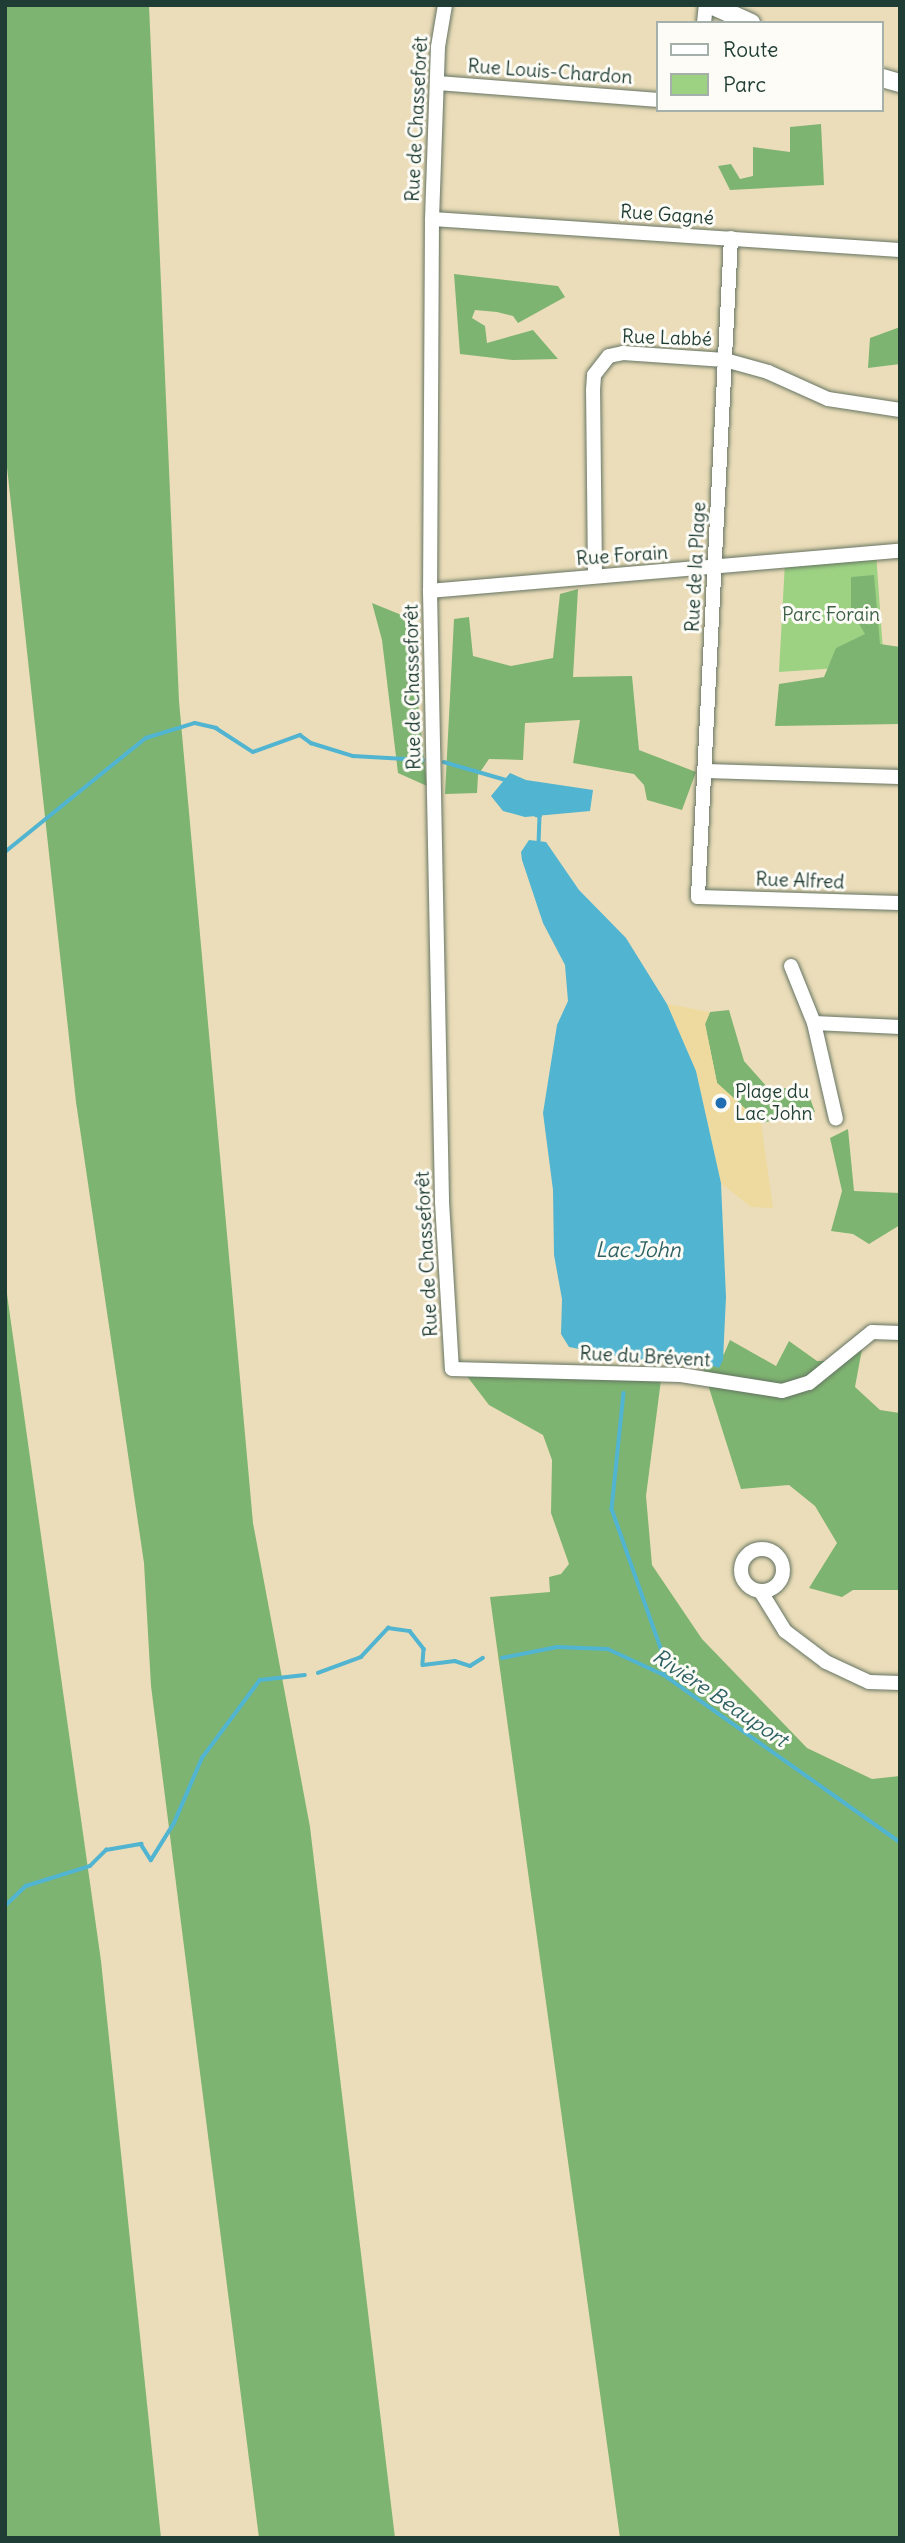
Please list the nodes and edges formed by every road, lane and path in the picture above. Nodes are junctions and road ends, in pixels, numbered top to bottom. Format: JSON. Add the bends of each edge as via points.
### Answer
{"nodes":[{"id":1,"x":445,"y":5,"type":"edge"},
{"id":2,"x":711,"y":5,"type":"edge"},
{"id":3,"x":747,"y":21,"type":"edge"},
{"id":4,"x":439,"y":83,"type":"junction"},
{"id":5,"x":656,"y":100,"type":"edge"},
{"id":6,"x":432,"y":219,"type":"junction"},
{"id":7,"x":731,"y":238,"type":"junction"},
{"id":8,"x":900,"y":250,"type":"edge"},
{"id":9,"x":725,"y":360,"type":"junction"},
{"id":10,"x":900,"y":410,"type":"edge"},
{"id":11,"x":900,"y":551,"type":"edge"},
{"id":12,"x":715,"y":569,"type":"junction"},
{"id":13,"x":595,"y":576,"type":"junction"},
{"id":14,"x":430,"y":591,"type":"junction"},
{"id":15,"x":705,"y":771,"type":"junction"},
{"id":16,"x":900,"y":777,"type":"edge"},
{"id":17,"x":698,"y":897,"type":"joint"},
{"id":18,"x":900,"y":903,"type":"edge"},
{"id":19,"x":790,"y":966,"type":"dead end"},
{"id":20,"x":814,"y":1023,"type":"junction"},
{"id":21,"x":900,"y":1027,"type":"edge"},
{"id":22,"x":836,"y":1119,"type":"dead end"},
{"id":23,"x":900,"y":1333,"type":"edge"},
{"id":24,"x":452,"y":1369,"type":"joint"},
{"id":25,"x":761,"y":1592,"type":"dead end"},
{"id":26,"x":900,"y":1683,"type":"edge"}],
"edges":[{"from":1,"to":4,"type":"street","name":"Rue de Chasseforêt","via":[[438,47]]},
{"from":2,"to":3,"type":"street"},
{"from":4,"to":5,"type":"street","name":"Rue Louis-Chardon"},
{"from":4,"to":6,"type":"street","name":"Rue de Chasseforêt"},
{"from":6,"to":7,"type":"street","name":"Rue Gagné"},
{"from":6,"to":14,"type":"street","name":"Rue de Chasseforêt"},
{"from":7,"to":8,"type":"street","name":"Rue Gagné"},
{"from":7,"to":9,"type":"street","name":"Rue de la Plage"},
{"from":9,"to":10,"type":"street","name":"Rue Labbé","via":[[768,372],[828,399]]},
{"from":9,"to":12,"type":"street","name":"Rue de la Plage"},
{"from":9,"to":13,"type":"street","name":"Rue Labbé","via":[[623,353],[599,363],[593,390]]},
{"from":11,"to":12,"type":"street","name":"Rue Forain"},
{"from":12,"to":13,"type":"street","name":"Rue Forain"},
{"from":12,"to":15,"type":"street","name":"Rue de la Plage"},
{"from":13,"to":14,"type":"street","name":"Rue Forain"},
{"from":14,"to":24,"type":"street","name":"Rue de Chasseforêt","via":[[442,1202]]},
{"from":15,"to":16,"type":"street"},
{"from":15,"to":17,"type":"street","name":"Rue de la Plage"},
{"from":17,"to":18,"type":"street","name":"Rue Alfred"},
{"from":19,"to":20,"type":"street"},
{"from":20,"to":21,"type":"street"},
{"from":20,"to":22,"type":"street"},
{"from":23,"to":24,"type":"street","name":"Rue du Brévent","via":[[872,1332],[809,1383],[782,1391],[681,1375]]},
{"from":25,"to":26,"type":"street","via":[[785,1631],[827,1662],[869,1682]]}]}
